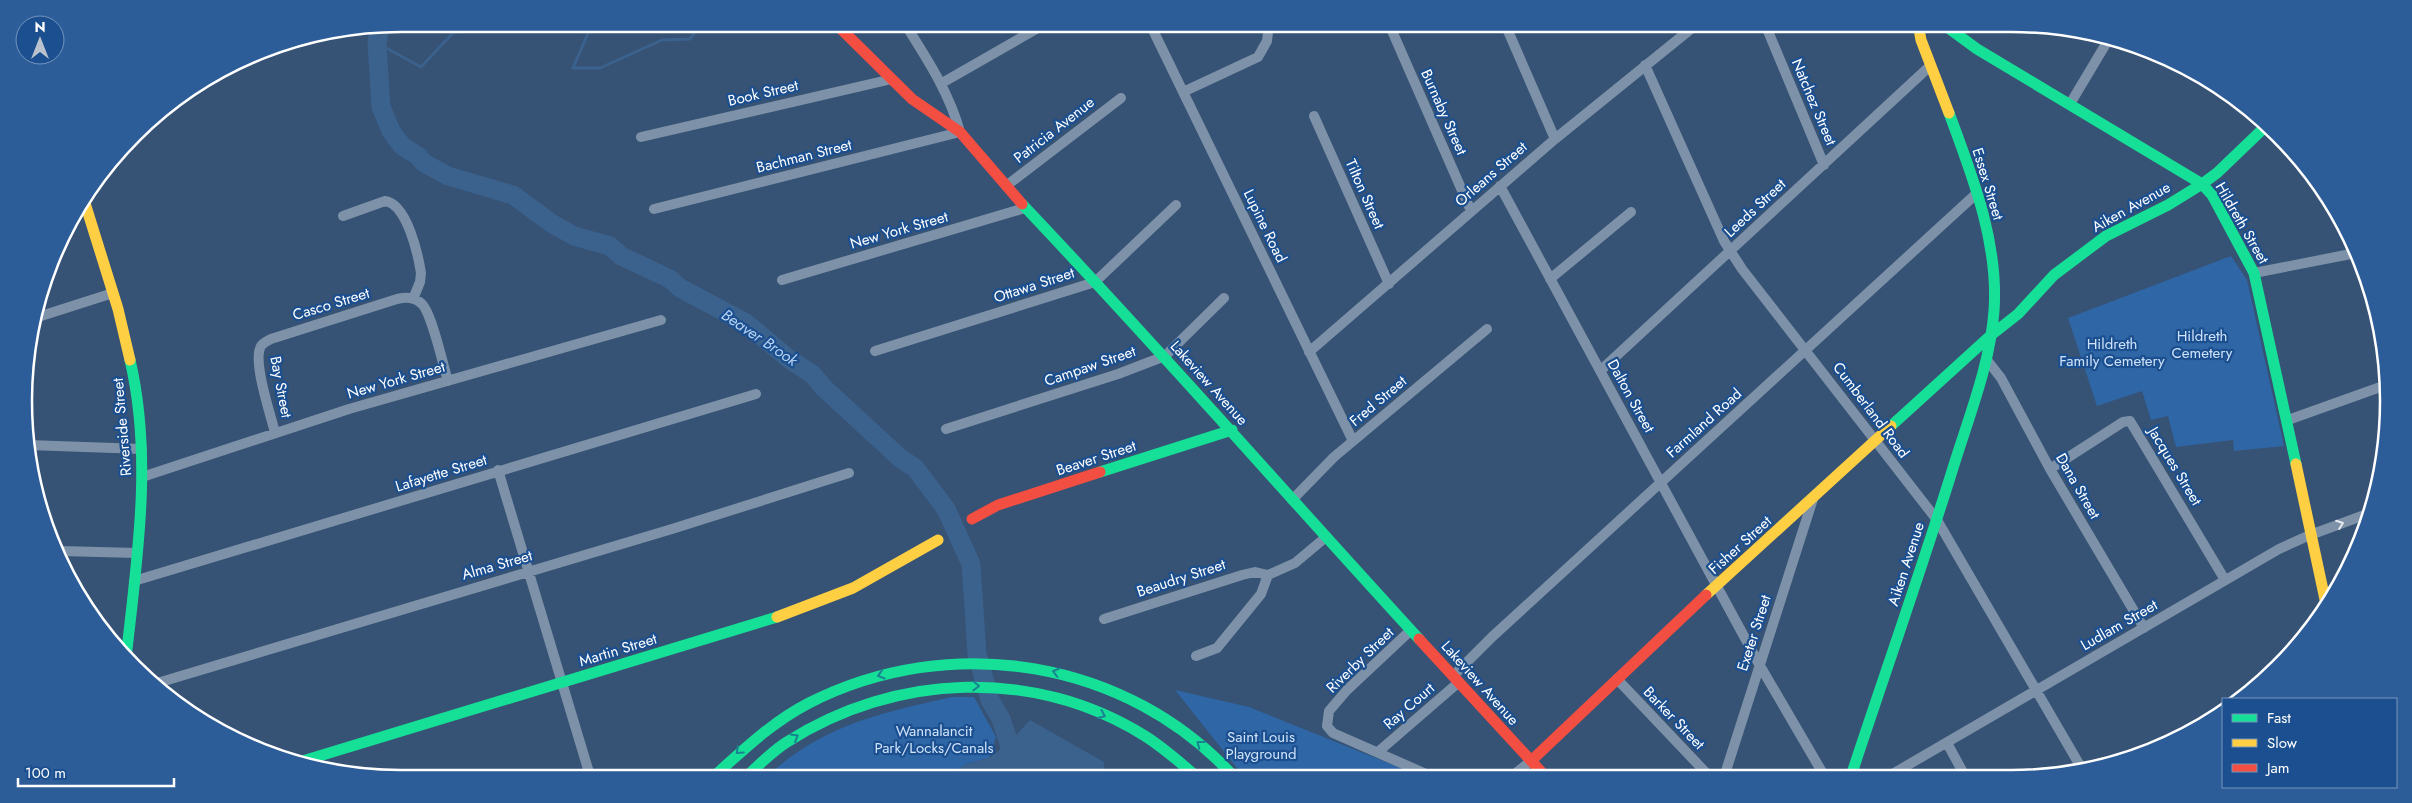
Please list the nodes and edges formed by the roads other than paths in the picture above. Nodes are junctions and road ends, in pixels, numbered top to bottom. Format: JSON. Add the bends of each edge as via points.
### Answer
{"nodes":[{"id":1,"x":844,"y":32,"type":"edge"},
{"id":2,"x":910,"y":32,"type":"edge"},
{"id":3,"x":1031,"y":32,"type":"edge"},
{"id":4,"x":1154,"y":32,"type":"edge"},
{"id":5,"x":1268,"y":32,"type":"edge"},
{"id":6,"x":1393,"y":32,"type":"edge"},
{"id":7,"x":1508,"y":32,"type":"edge"},
{"id":8,"x":1687,"y":32,"type":"edge"},
{"id":9,"x":1768,"y":32,"type":"edge"},
{"id":10,"x":1920,"y":32,"type":"edge"},
{"id":11,"x":1955,"y":32,"type":"edge"},
{"id":12,"x":2105,"y":45,"type":"edge"},
{"id":13,"x":1645,"y":65,"type":"junction"},
{"id":14,"x":1930,"y":66,"type":"junction"},
{"id":15,"x":892,"y":79,"type":"junction"},
{"id":16,"x":942,"y":83,"type":"junction"},
{"id":17,"x":1183,"y":92,"type":"junction"},
{"id":18,"x":1120,"y":98,"type":"dead end"},
{"id":19,"x":2070,"y":104,"type":"junction"},
{"id":20,"x":1314,"y":116,"type":"dead end"},
{"id":21,"x":2261,"y":131,"type":"edge"},
{"id":22,"x":960,"y":132,"type":"junction"},
{"id":23,"x":641,"y":137,"type":"dead end"},
{"id":24,"x":1555,"y":139,"type":"junction"},
{"id":25,"x":1824,"y":165,"type":"junction"},
{"id":26,"x":2202,"y":184,"type":"junction"},
{"id":27,"x":1006,"y":186,"type":"junction"},
{"id":28,"x":1500,"y":186,"type":"junction"},
{"id":29,"x":1976,"y":194,"type":"junction"},
{"id":30,"x":1176,"y":205,"type":"dead end"},
{"id":31,"x":1025,"y":208,"type":"junction"},
{"id":32,"x":87,"y":209,"type":"edge"},
{"id":33,"x":654,"y":209,"type":"dead end"},
{"id":34,"x":1471,"y":211,"type":"junction"},
{"id":35,"x":1631,"y":212,"type":"dead end"},
{"id":36,"x":343,"y":216,"type":"dead end"},
{"id":37,"x":1731,"y":251,"type":"junction"},
{"id":38,"x":2348,"y":254,"type":"edge"},
{"id":39,"x":2254,"y":273,"type":"junction"},
{"id":40,"x":1550,"y":278,"type":"junction"},
{"id":41,"x":782,"y":280,"type":"dead end"},
{"id":42,"x":1095,"y":282,"type":"junction"},
{"id":43,"x":1389,"y":284,"type":"junction"},
{"id":44,"x":113,"y":294,"type":"junction"},
{"id":45,"x":1224,"y":298,"type":"dead end"},
{"id":46,"x":413,"y":299,"type":"junction"},
{"id":47,"x":43,"y":315,"type":"edge"},
{"id":48,"x":661,"y":320,"type":"dead end"},
{"id":49,"x":1487,"y":329,"type":"dead end"},
{"id":50,"x":1990,"y":336,"type":"junction"},
{"id":51,"x":261,"y":347,"type":"joint"},
{"id":52,"x":1806,"y":350,"type":"junction"},
{"id":53,"x":875,"y":351,"type":"dead end"},
{"id":54,"x":1309,"y":352,"type":"junction"},
{"id":55,"x":1165,"y":356,"type":"junction"},
{"id":56,"x":1987,"y":360,"type":"junction"},
{"id":57,"x":1600,"y":371,"type":"junction"},
{"id":58,"x":448,"y":381,"type":"junction"},
{"id":59,"x":2379,"y":387,"type":"edge"},
{"id":60,"x":756,"y":394,"type":"dead end"},
{"id":61,"x":2288,"y":420,"type":"junction"},
{"id":62,"x":946,"y":429,"type":"dead end"},
{"id":63,"x":1232,"y":430,"type":"junction"},
{"id":64,"x":275,"y":433,"type":"junction"},
{"id":65,"x":1353,"y":442,"type":"junction"},
{"id":66,"x":1876,"y":442,"type":"junction"},
{"id":67,"x":36,"y":446,"type":"edge"},
{"id":68,"x":142,"y":449,"type":"junction"},
{"id":69,"x":2050,"y":469,"type":"junction"},
{"id":70,"x":498,"y":470,"type":"junction"},
{"id":71,"x":849,"y":473,"type":"dead end"},
{"id":72,"x":142,"y":477,"type":"junction"},
{"id":73,"x":1661,"y":483,"type":"junction"},
{"id":74,"x":1813,"y":499,"type":"junction"},
{"id":75,"x":1292,"y":500,"type":"junction"},
{"id":76,"x":2361,"y":516,"type":"edge"},
{"id":77,"x":972,"y":519,"type":"dead end"},
{"id":78,"x":1937,"y":520,"type":"junction"},
{"id":79,"x":2310,"y":535,"type":"junction"},
{"id":80,"x":1326,"y":537,"type":"junction"},
{"id":81,"x":938,"y":540,"type":"dead end"},
{"id":82,"x":65,"y":551,"type":"edge"},
{"id":83,"x":136,"y":553,"type":"junction"},
{"id":84,"x":528,"y":572,"type":"junction"},
{"id":85,"x":1268,"y":575,"type":"junction"},
{"id":86,"x":2225,"y":580,"type":"junction"},
{"id":87,"x":134,"y":581,"type":"junction"},
{"id":88,"x":1717,"y":586,"type":"junction"},
{"id":89,"x":2324,"y":596,"type":"edge"},
{"id":90,"x":1104,"y":619,"type":"dead end"},
{"id":91,"x":2144,"y":628,"type":"junction"},
{"id":92,"x":1411,"y":630,"type":"junction"},
{"id":93,"x":124,"y":645,"type":"edge"},
{"id":94,"x":1196,"y":656,"type":"dead end"},
{"id":95,"x":1760,"y":664,"type":"junction"},
{"id":96,"x":1456,"y":679,"type":"junction"},
{"id":97,"x":1617,"y":679,"type":"junction"},
{"id":98,"x":161,"y":682,"type":"edge"},
{"id":99,"x":561,"y":684,"type":"junction"},
{"id":100,"x":2037,"y":690,"type":"junction"},
{"id":101,"x":1947,"y":743,"type":"junction"},
{"id":102,"x":1378,"y":752,"type":"junction"},
{"id":103,"x":310,"y":759,"type":"edge"},
{"id":104,"x":1531,"y":761,"type":"junction"},
{"id":105,"x":2079,"y":764,"type":"edge"},
{"id":106,"x":588,"y":770,"type":"edge"},
{"id":107,"x":721,"y":770,"type":"edge"},
{"id":108,"x":754,"y":770,"type":"edge"},
{"id":109,"x":1189,"y":770,"type":"edge"},
{"id":110,"x":1227,"y":770,"type":"edge"},
{"id":111,"x":1418,"y":770,"type":"edge"},
{"id":112,"x":1520,"y":770,"type":"edge"},
{"id":113,"x":1539,"y":770,"type":"edge"},
{"id":114,"x":1703,"y":770,"type":"edge"},
{"id":115,"x":1726,"y":770,"type":"edge"},
{"id":116,"x":1822,"y":770,"type":"edge"},
{"id":117,"x":1853,"y":770,"type":"edge"},
{"id":118,"x":1900,"y":770,"type":"edge"},
{"id":119,"x":1962,"y":770,"type":"edge"}],
"edges":[{"from":1,"to":15,"type":"street","name":"Lakeview Avenue"},
{"from":2,"to":16,"type":"street"},
{"from":3,"to":16,"type":"street"},
{"from":4,"to":17,"type":"street","name":"Lupine Road"},
{"from":5,"to":17,"type":"street","via":[[1258,57]]},
{"from":6,"to":34,"type":"street","name":"Burnaby Street"},
{"from":7,"to":24,"type":"street"},
{"from":8,"to":13,"type":"street","name":"Orleans Street"},
{"from":9,"to":25,"type":"street","name":"Natchez Street"},
{"from":10,"to":14,"type":"street","name":"Essex Street"},
{"from":11,"to":19,"type":"street","name":"Hildreth Street","via":[[1977,49]]},
{"from":12,"to":19,"type":"street"},
{"from":13,"to":24,"type":"street","name":"Orleans Street"},
{"from":13,"to":37,"type":"street","name":"Cumberland Road"},
{"from":14,"to":25,"type":"street","name":"Leeds Street"},
{"from":14,"to":29,"type":"street","name":"Essex Street"},
{"from":15,"to":22,"type":"street","name":"Lakeview Avenue","via":[[912,99]]},
{"from":15,"to":23,"type":"street","name":"Book Street"},
{"from":16,"to":22,"type":"street"},
{"from":17,"to":54,"type":"street","name":"Lupine Road"},
{"from":18,"to":27,"type":"street","name":"Patricia Avenue"},
{"from":19,"to":26,"type":"street","name":"Hildreth Street"},
{"from":20,"to":43,"type":"street","name":"Tilton Street"},
{"from":21,"to":26,"type":"street","name":"Aiken Avenue","via":[[2218,173]]},
{"from":22,"to":27,"type":"street","name":"Lakeview Avenue"},
{"from":22,"to":33,"type":"street","name":"Bachman Street"},
{"from":24,"to":28,"type":"street","name":"Orleans Street"},
{"from":25,"to":37,"type":"street","name":"Leeds Street"},
{"from":26,"to":39,"type":"street","name":"Hildreth Street","via":[[2212,195]]},
{"from":26,"to":50,"type":"street","name":"Aiken Avenue","via":[[2106,236],[2054,275],[2018,314]]},
{"from":27,"to":31,"type":"street","name":"Lakeview Avenue"},
{"from":28,"to":34,"type":"street","name":"Orleans Street"},
{"from":28,"to":40,"type":"street","name":"Dalton Street"},
{"from":29,"to":50,"type":"street","name":"Essex Street","via":[[1988,232],[1993,267],[1994,310]]},
{"from":29,"to":52,"type":"street","name":"Farmland Road"},
{"from":30,"to":42,"type":"street","name":"Ottawa Street"},
{"from":31,"to":41,"type":"street","name":"New York Street"},
{"from":31,"to":42,"type":"street","name":"Lakeview Avenue"},
{"from":32,"to":44,"type":"street","name":"Riverside Street"},
{"from":34,"to":43,"type":"street","name":"Orleans Street"},
{"from":35,"to":40,"type":"street"},
{"from":36,"to":46,"type":"street","via":[[385,201],[398,206],[405,218],[421,273]]},
{"from":37,"to":52,"type":"street","name":"Cumberland Road"},
{"from":37,"to":57,"type":"street","name":"Leeds Street"},
{"from":38,"to":39,"type":"street"},
{"from":39,"to":61,"type":"street","name":"Hildreth Street"},
{"from":40,"to":57,"type":"street","name":"Dalton Street"},
{"from":42,"to":53,"type":"street","name":"Ottawa Street"},
{"from":42,"to":55,"type":"street","name":"Lakeview Avenue"},
{"from":43,"to":54,"type":"street","name":"Orleans Street"},
{"from":44,"to":47,"type":"street"},
{"from":44,"to":68,"type":"street","name":"Riverside Street","via":[[134,374]]},
{"from":45,"to":55,"type":"street","name":"Campaw Street"},
{"from":46,"to":51,"type":"street","name":"Casco Street","via":[[397,299],[271,339]]},
{"from":46,"to":58,"type":"street","via":[[427,311]]},
{"from":48,"to":58,"type":"street","name":"New York Street"},
{"from":49,"to":65,"type":"street","name":"Fred Street"},
{"from":50,"to":56,"type":"street","name":"Essex Street"},
{"from":50,"to":66,"type":"street","name":"Fisher Street"},
{"from":51,"to":64,"type":"street","name":"Bay Street","via":[[258,357]]},
{"from":52,"to":66,"type":"street","name":"Cumberland Road"},
{"from":52,"to":73,"type":"street","name":"Farmland Road"},
{"from":54,"to":65,"type":"street","name":"Lupine Road"},
{"from":55,"to":62,"type":"street","name":"Campaw Street"},
{"from":55,"to":63,"type":"street","name":"Lakeview Avenue"},
{"from":56,"to":69,"type":"street","name":"Dana Street","via":[[2001,378]]},
{"from":56,"to":78,"type":"street","name":"Aiken Avenue"},
{"from":57,"to":73,"type":"street","name":"Dalton Street"},
{"from":58,"to":64,"type":"street","name":"New York Street"},
{"from":59,"to":61,"type":"street"},
{"from":60,"to":70,"type":"street","name":"Lafayette Street"},
{"from":61,"to":79,"type":"street","name":"Hildreth Street"},
{"from":63,"to":75,"type":"street","name":"Lakeview Avenue"},
{"from":63,"to":77,"type":"street","name":"Beaver Street","via":[[998,505]]},
{"from":64,"to":72,"type":"street","name":"New York Street"},
{"from":65,"to":75,"type":"street","name":"Fred Street"},
{"from":66,"to":74,"type":"street","name":"Fisher Street"},
{"from":66,"to":78,"type":"street","name":"Cumberland Road"},
{"from":67,"to":68,"type":"street"},
{"from":68,"to":72,"type":"street","name":"Riverside Street"},
{"from":69,"to":86,"type":"street","name":"Jacques Street","via":[[2123,422],[2130,422]]},
{"from":69,"to":91,"type":"street","name":"Dana Street"},
{"from":70,"to":84,"type":"street"},
{"from":70,"to":87,"type":"street","name":"Lafayette Street"},
{"from":71,"to":84,"type":"street","name":"Alma Street"},
{"from":72,"to":83,"type":"street","name":"Riverside Street"},
{"from":73,"to":88,"type":"street","name":"Dalton Street"},
{"from":73,"to":96,"type":"street","name":"Farmland Road","via":[[1492,637]]},
{"from":74,"to":88,"type":"street","name":"Fisher Street"},
{"from":74,"to":95,"type":"street","name":"Exeter Street"},
{"from":75,"to":80,"type":"street","name":"Lakeview Avenue"},
{"from":79,"to":76,"type":"street","name":"Ludlam Street","one_way":true},
{"from":78,"to":100,"type":"street","name":"Cumberland Road"},
{"from":78,"to":117,"type":"street","name":"Aiken Avenue"},
{"from":79,"to":86,"type":"street","name":"Ludlam Street"},
{"from":79,"to":89,"type":"street","name":"Hildreth Street"},
{"from":80,"to":85,"type":"street","via":[[1295,563]]},
{"from":80,"to":92,"type":"street","name":"Lakeview Avenue"},
{"from":81,"to":99,"type":"street","name":"Martin Street","via":[[882,574],[832,598]]},
{"from":82,"to":83,"type":"street"},
{"from":83,"to":87,"type":"street","name":"Riverside Street"},
{"from":84,"to":98,"type":"street","name":"Alma Street"},
{"from":84,"to":99,"type":"street"},
{"from":85,"to":90,"type":"street","name":"Beaudry Street","via":[[1255,572],[1242,575]]},
{"from":85,"to":94,"type":"street","via":[[1261,594],[1217,648]]},
{"from":86,"to":91,"type":"street","name":"Ludlam Street"},
{"from":87,"to":93,"type":"street","name":"Riverside Street"},
{"from":88,"to":95,"type":"street","name":"Dalton Street"},
{"from":88,"to":97,"type":"street","name":"Fisher Street"},
{"from":91,"to":100,"type":"street","name":"Ludlam Street"},
{"from":92,"to":96,"type":"street","name":"Lakeview Avenue"},
{"from":92,"to":102,"type":"street","name":"Riverby Street","via":[[1329,711],[1327,726],[1333,733]]},
{"from":95,"to":115,"type":"street","name":"Exeter Street"},
{"from":95,"to":116,"type":"street","name":"Dalton Street"},
{"from":96,"to":102,"type":"street","name":"Ray Court"},
{"from":96,"to":104,"type":"street","name":"Lakeview Avenue"},
{"from":97,"to":104,"type":"street","name":"Fisher Street"},
{"from":97,"to":114,"type":"street","name":"Barker Street"},
{"from":99,"to":103,"type":"street","name":"Martin Street"},
{"from":99,"to":106,"type":"street"},
{"from":100,"to":101,"type":"street","name":"Ludlam Street"},
{"from":100,"to":105,"type":"street","name":"Cumberland Road"},
{"from":101,"to":118,"type":"street","name":"Ludlam Street"},
{"from":101,"to":119,"type":"street"},
{"from":102,"to":111,"type":"street"},
{"from":104,"to":112,"type":"street","name":"Fisher Street"},
{"from":104,"to":113,"type":"street","name":"Lakeview Avenue"},
{"from":110,"to":107,"type":"street","one_way":true,"via":[[1207,749],[1173,724],[1127,697],[1058,672],[999,662],[945,662],[910,667],[844,688],[808,704],[755,738]]},
{"from":108,"to":109,"type":"street","one_way":true,"via":[[786,742],[856,706],[908,690],[946,686],[1005,687],[1076,703],[1136,730]]}]}
